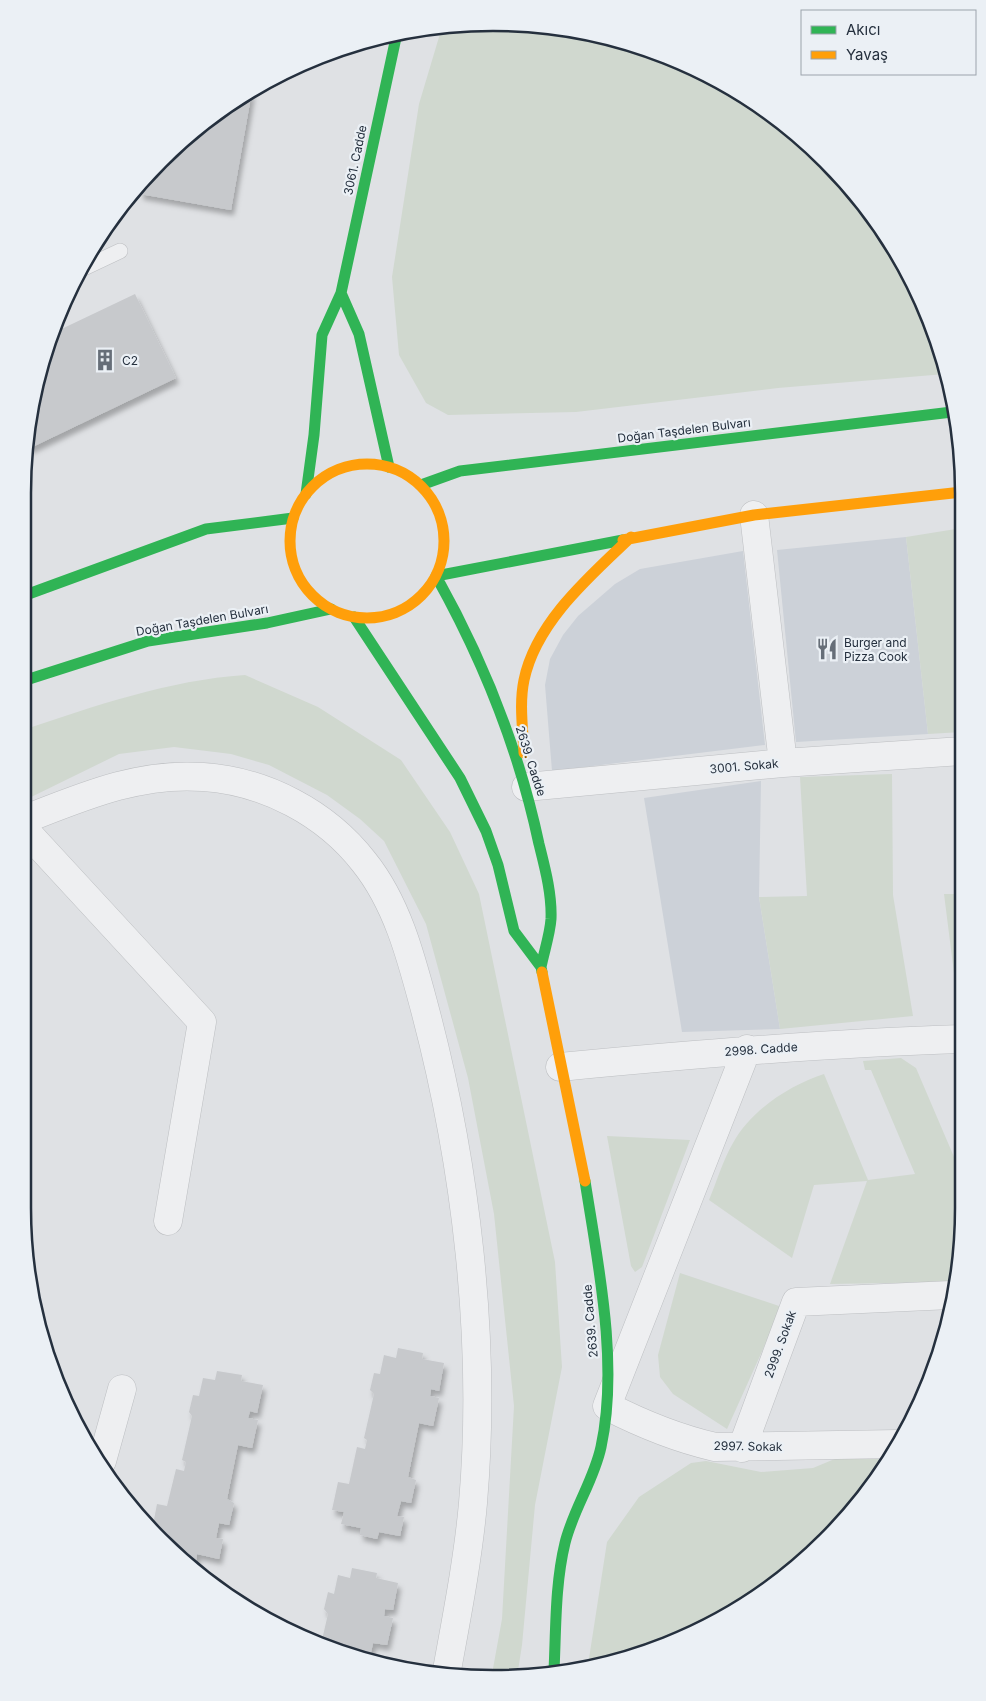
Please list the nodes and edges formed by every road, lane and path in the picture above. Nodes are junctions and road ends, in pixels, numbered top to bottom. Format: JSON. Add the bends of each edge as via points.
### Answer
{"nodes":[{"id":1,"x":395,"y":42,"type":"edge"},
{"id":2,"x":120,"y":251,"type":"dead end"},
{"id":3,"x":92,"y":264,"type":"edge"},
{"id":4,"x":341,"y":293,"type":"junction"},
{"id":5,"x":948,"y":413,"type":"edge"},
{"id":6,"x":389,"y":467,"type":"junction"},
{"id":7,"x":421,"y":485,"type":"junction"},
{"id":8,"x":955,"y":493,"type":"edge"},
{"id":9,"x":306,"y":494,"type":"junction"},
{"id":10,"x":754,"y":515,"type":"junction"},
{"id":11,"x":293,"y":518,"type":"junction"},
{"id":12,"x":631,"y":537,"type":"junction"},
{"id":13,"x":436,"y":576,"type":"junction"},
{"id":14,"x":31,"y":593,"type":"edge"},
{"id":15,"x":331,"y":609,"type":"junction"},
{"id":16,"x":354,"y":618,"type":"junction"},
{"id":17,"x":31,"y":678,"type":"edge"},
{"id":18,"x":955,"y":751,"type":"edge"},
{"id":19,"x":783,"y":763,"type":"junction"},
{"id":20,"x":526,"y":787,"type":"junction"},
{"id":21,"x":31,"y":817,"type":"edge"},
{"id":22,"x":31,"y":837,"type":"edge"},
{"id":23,"x":541,"y":967,"type":"junction"},
{"id":24,"x":955,"y":1039,"type":"edge"},
{"id":25,"x":747,"y":1049,"type":"junction"},
{"id":26,"x":560,"y":1067,"type":"junction"},
{"id":27,"x":168,"y":1221,"type":"dead end"},
{"id":28,"x":946,"y":1295,"type":"edge"},
{"id":29,"x":122,"y":1388,"type":"dead end"},
{"id":30,"x":607,"y":1406,"type":"junction"},
{"id":31,"x":890,"y":1444,"type":"edge"},
{"id":32,"x":742,"y":1448,"type":"junction"},
{"id":33,"x":103,"y":1456,"type":"edge"},
{"id":34,"x":554,"y":1666,"type":"edge"},
{"id":35,"x":448,"y":1668,"type":"edge"}],
"edges":[{"from":1,"to":4,"type":"street","name":"3061. Cadde"},
{"from":2,"to":3,"type":"lane"},
{"from":4,"to":6,"type":"street","via":[[359,334]]},
{"from":4,"to":9,"type":"street","name":"3061. Cadde","via":[[322,335]]},
{"from":5,"to":7,"type":"street","name":"Doğan Taşdelen Bulvarı","via":[[460,471]]},
{"from":6,"to":7,"type":"street"},
{"from":6,"to":9,"type":"street","via":[[366,464],[343,468],[323,478]]},
{"from":7,"to":13,"type":"street","via":[[431,497],[444,528],[442,561]]},
{"from":8,"to":10,"type":"street"},
{"from":9,"to":11,"type":"street"},
{"from":10,"to":12,"type":"street"},
{"from":10,"to":19,"type":"street"},
{"from":11,"to":14,"type":"street","via":[[206,529]]},
{"from":11,"to":15,"type":"street","via":[[290,535],[295,570],[304,586]]},
{"from":12,"to":13,"type":"street"},
{"from":12,"to":20,"type":"street","via":[[582,585],[556,616],[536,649],[524,679],[522,717]]},
{"from":13,"to":16,"type":"street","via":[[422,596],[402,610],[379,618]]},
{"from":13,"to":20,"type":"street","name":"2639. Cadde","via":[[480,662]]},
{"from":15,"to":16,"type":"street"},
{"from":15,"to":17,"type":"street","name":"Doğan Taşdelen Bulvarı","via":[[267,623],[148,641]]},
{"from":16,"to":23,"type":"street","name":"2639. Cadde","via":[[460,778],[498,864],[514,931]]},
{"from":18,"to":19,"type":"street","name":"3001. Sokak"},
{"from":19,"to":20,"type":"street","name":"3001. Sokak"},
{"from":20,"to":23,"type":"street","name":"2639. Cadde","via":[[550,900],[551,919]]},
{"from":21,"to":35,"type":"street","via":[[93,793],[152,778],[205,777],[234,782],[284,799],[326,824],[365,863],[394,914],[413,964],[444,1090],[461,1196],[472,1303],[476,1371],[473,1503]]},
{"from":22,"to":27,"type":"street","via":[[202,1022]]},
{"from":23,"to":26,"type":"street","name":"2639. Cadde"},
{"from":24,"to":25,"type":"street","name":"2998. Cadde"},
{"from":25,"to":26,"type":"street","name":"2998. Cadde"},
{"from":25,"to":30,"type":"street"},
{"from":26,"to":30,"type":"street","name":"2639. Cadde","via":[[580,1151],[594,1236],[607,1367]]},
{"from":28,"to":32,"type":"street","name":"2999. Sokak","via":[[796,1302]]},
{"from":29,"to":33,"type":"street"},
{"from":30,"to":32,"type":"street","name":"2997. Sokak","via":[[654,1429],[689,1441],[715,1447]]},
{"from":30,"to":34,"type":"street","name":"2639. Cadde","via":[[601,1449],[565,1542],[559,1581]]},
{"from":31,"to":32,"type":"street","name":"2997. Sokak"}]}
